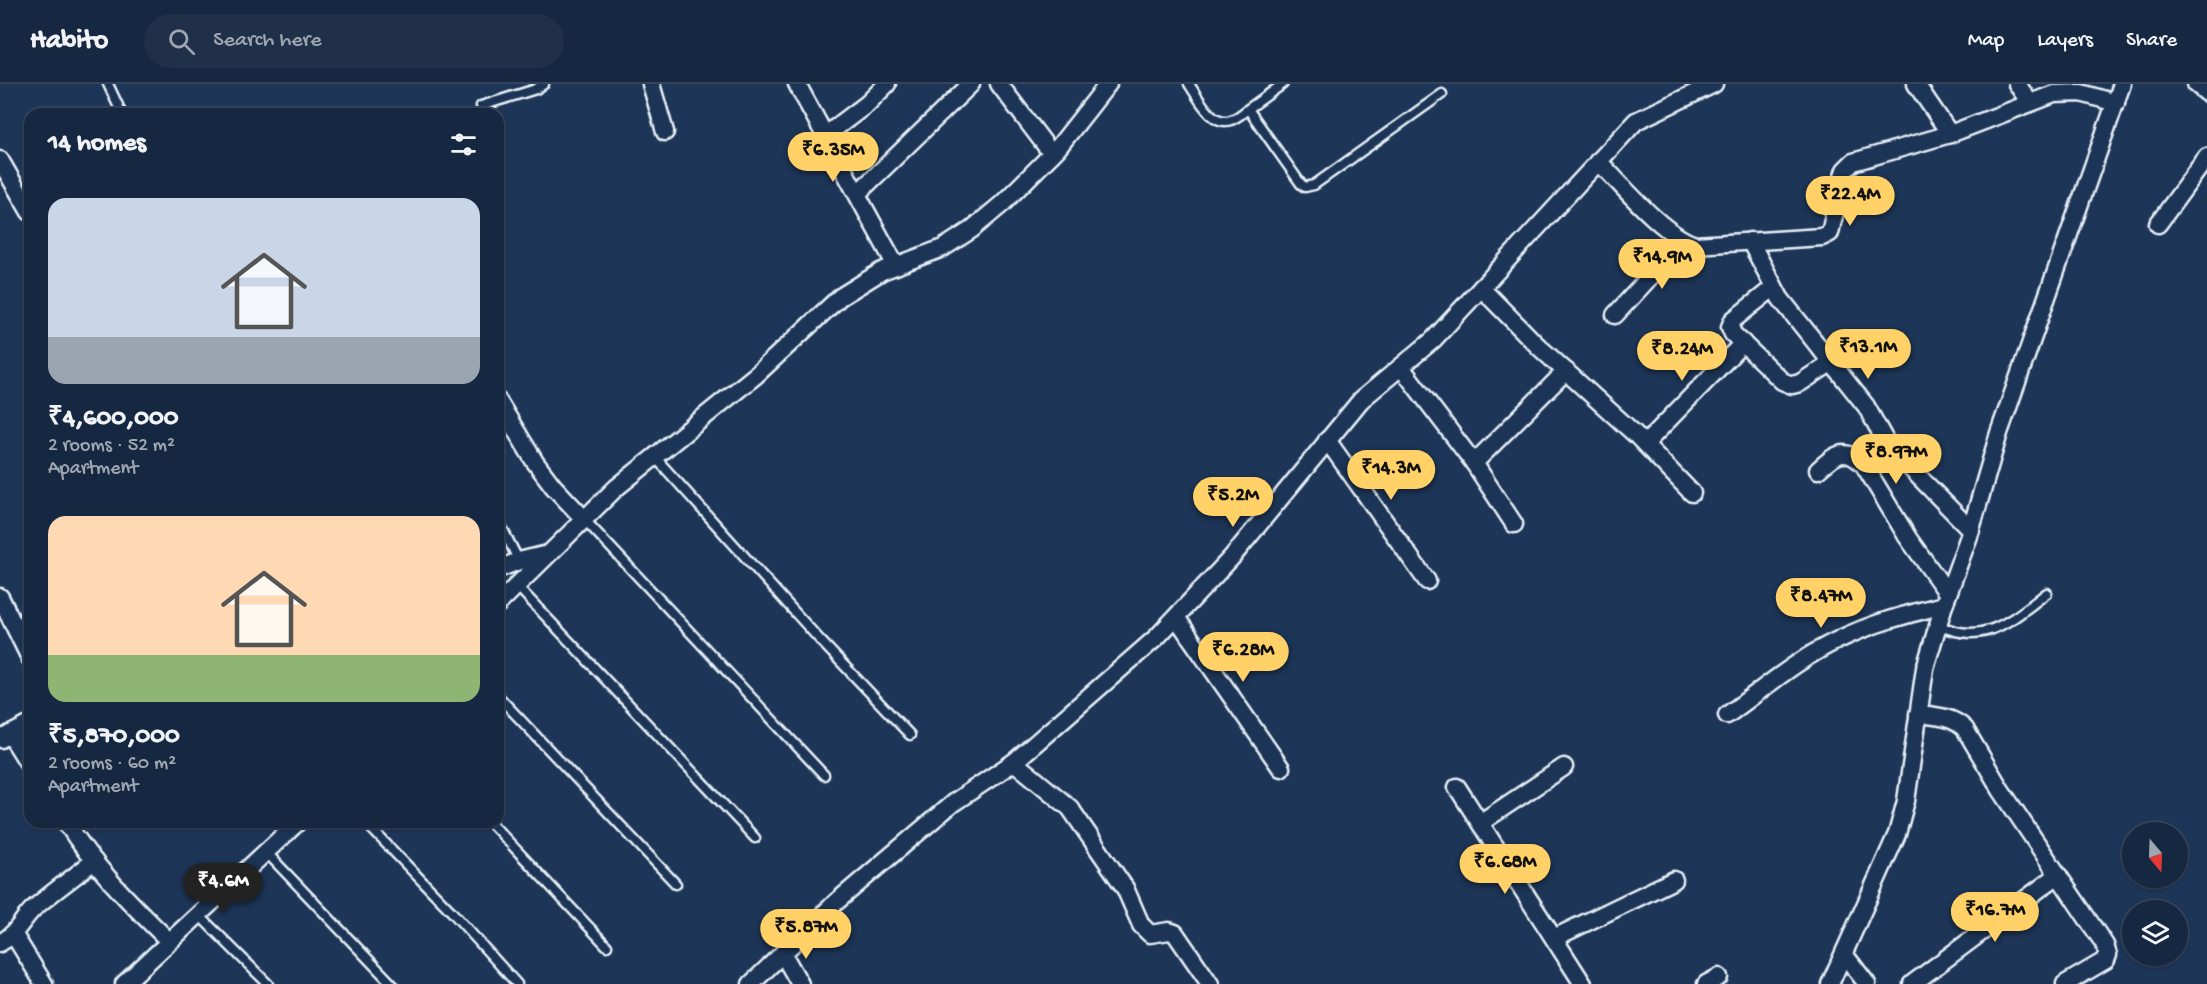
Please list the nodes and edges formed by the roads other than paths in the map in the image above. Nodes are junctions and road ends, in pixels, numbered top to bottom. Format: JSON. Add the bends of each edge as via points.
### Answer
{"nodes":[{"id":1,"x":108,"y":84,"type":"edge"},
{"id":2,"x":544,"y":84,"type":"edge"},
{"id":3,"x":651,"y":84,"type":"edge"},
{"id":4,"x":797,"y":84,"type":"edge"},
{"id":5,"x":887,"y":84,"type":"edge"},
{"id":6,"x":970,"y":84,"type":"edge"},
{"id":7,"x":999,"y":84,"type":"edge"},
{"id":8,"x":1108,"y":84,"type":"edge"},
{"id":9,"x":1189,"y":84,"type":"edge"},
{"id":10,"x":1283,"y":84,"type":"edge"},
{"id":11,"x":1714,"y":84,"type":"edge"},
{"id":12,"x":1916,"y":84,"type":"edge"},
{"id":13,"x":2017,"y":84,"type":"edge"},
{"id":14,"x":2122,"y":84,"type":"edge"},
{"id":15,"x":2196,"y":84,"type":"edge"},
{"id":16,"x":2207,"y":93,"type":"edge"},
{"id":17,"x":1442,"y":94,"type":"dead end"},
{"id":18,"x":2030,"y":103,"type":"junction"},
{"id":19,"x":2116,"y":103,"type":"junction"},
{"id":20,"x":481,"y":106,"type":"dead end"},
{"id":21,"x":120,"y":108,"type":"edge"},
{"id":22,"x":1248,"y":109,"type":"junction"},
{"id":23,"x":665,"y":132,"type":"dead end"},
{"id":24,"x":1950,"y":134,"type":"junction"},
{"id":25,"x":826,"y":135,"type":"junction"},
{"id":26,"x":1052,"y":154,"type":"junction"},
{"id":27,"x":2207,"y":156,"type":"edge"},
{"id":28,"x":0,"y":160,"type":"edge"},
{"id":29,"x":1598,"y":160,"type":"junction"},
{"id":30,"x":858,"y":193,"type":"junction"},
{"id":31,"x":24,"y":202,"type":"edge"},
{"id":32,"x":2158,"y":225,"type":"dead end"},
{"id":33,"x":1683,"y":241,"type":"junction"},
{"id":34,"x":1750,"y":241,"type":"junction"},
{"id":35,"x":896,"y":266,"type":"junction"},
{"id":36,"x":1481,"y":288,"type":"junction"},
{"id":37,"x":1773,"y":288,"type":"junction"},
{"id":38,"x":1615,"y":315,"type":"dead end"},
{"id":39,"x":1743,"y":343,"type":"junction"},
{"id":40,"x":1832,"y":362,"type":"junction"},
{"id":41,"x":1401,"y":367,"type":"junction"},
{"id":42,"x":1566,"y":371,"type":"junction"},
{"id":43,"x":504,"y":411,"type":"edge"},
{"id":44,"x":1327,"y":440,"type":"junction"},
{"id":45,"x":1645,"y":444,"type":"junction"},
{"id":46,"x":654,"y":456,"type":"junction"},
{"id":47,"x":1474,"y":463,"type":"junction"},
{"id":48,"x":1818,"y":470,"type":"dead end"},
{"id":49,"x":1692,"y":493,"type":"dead end"},
{"id":50,"x":584,"y":519,"type":"junction"},
{"id":51,"x":1514,"y":524,"type":"dead end"},
{"id":52,"x":1971,"y":530,"type":"junction"},
{"id":53,"x":504,"y":532,"type":"edge"},
{"id":54,"x":548,"y":554,"type":"junction"},
{"id":55,"x":519,"y":561,"type":"junction"},
{"id":56,"x":504,"y":567,"type":"edge"},
{"id":57,"x":1427,"y":581,"type":"dead end"},
{"id":58,"x":517,"y":586,"type":"junction"},
{"id":59,"x":2047,"y":593,"type":"dead end"},
{"id":60,"x":0,"y":597,"type":"edge"},
{"id":61,"x":504,"y":598,"type":"edge"},
{"id":62,"x":1946,"y":600,"type":"junction"},
{"id":63,"x":1176,"y":617,"type":"junction"},
{"id":64,"x":1938,"y":625,"type":"junction"},
{"id":65,"x":24,"y":646,"type":"edge"},
{"id":66,"x":504,"y":702,"type":"edge"},
{"id":67,"x":1918,"y":714,"type":"junction"},
{"id":68,"x":1727,"y":715,"type":"dead end"},
{"id":69,"x":24,"y":727,"type":"edge"},
{"id":70,"x":910,"y":735,"type":"dead end"},
{"id":71,"x":5,"y":737,"type":"edge"},
{"id":72,"x":24,"y":758,"type":"edge"},
{"id":73,"x":1014,"y":762,"type":"junction"},
{"id":74,"x":1564,"y":767,"type":"dead end"},
{"id":75,"x":1281,"y":768,"type":"dead end"},
{"id":76,"x":824,"y":775,"type":"dead end"},
{"id":77,"x":1457,"y":787,"type":"dead end"},
{"id":78,"x":1480,"y":823,"type":"junction"},
{"id":79,"x":70,"y":828,"type":"edge"},
{"id":80,"x":292,"y":828,"type":"edge"},
{"id":81,"x":371,"y":828,"type":"edge"},
{"id":82,"x":496,"y":828,"type":"edge"},
{"id":83,"x":755,"y":838,"type":"dead end"},
{"id":84,"x":266,"y":852,"type":"junction"},
{"id":85,"x":94,"y":861,"type":"junction"},
{"id":86,"x":2058,"y":875,"type":"junction"},
{"id":87,"x":1674,"y":880,"type":"dead end"},
{"id":88,"x":676,"y":884,"type":"dead end"},
{"id":89,"x":197,"y":914,"type":"junction"},
{"id":90,"x":1554,"y":938,"type":"junction"},
{"id":91,"x":7,"y":939,"type":"edge"},
{"id":92,"x":169,"y":941,"type":"junction"},
{"id":93,"x":607,"y":946,"type":"dead end"},
{"id":94,"x":783,"y":954,"type":"junction"},
{"id":95,"x":1844,"y":954,"type":"junction"},
{"id":96,"x":133,"y":981,"type":"edge"},
{"id":97,"x":44,"y":984,"type":"edge"},
{"id":98,"x":267,"y":984,"type":"edge"},
{"id":99,"x":392,"y":984,"type":"edge"},
{"id":100,"x":517,"y":984,"type":"edge"},
{"id":101,"x":751,"y":984,"type":"edge"},
{"id":102,"x":800,"y":984,"type":"edge"},
{"id":103,"x":1210,"y":984,"type":"edge"},
{"id":104,"x":1583,"y":984,"type":"edge"},
{"id":105,"x":1830,"y":984,"type":"edge"},
{"id":106,"x":1867,"y":984,"type":"edge"},
{"id":107,"x":1912,"y":984,"type":"edge"},
{"id":108,"x":2065,"y":984,"type":"edge"}],
"edges":[{"from":1,"to":21,"type":"lane"},
{"from":2,"to":20,"type":"lane"},
{"from":3,"to":23,"type":"street"},
{"from":4,"to":25,"type":"street"},
{"from":5,"to":25,"type":"street"},
{"from":6,"to":30,"type":"street"},
{"from":7,"to":26,"type":"street"},
{"from":8,"to":26,"type":"street"},
{"from":9,"to":22,"type":"lane","via":[[1218,120],[1233,120]]},
{"from":10,"to":22,"type":"lane"},
{"from":11,"to":29,"type":"street","via":[[1636,121]]},
{"from":12,"to":24,"type":"street"},
{"from":13,"to":18,"type":"street"},
{"from":14,"to":19,"type":"street"},
{"from":15,"to":16,"type":"street"},
{"from":17,"to":22,"type":"lane","via":[[1314,185],[1305,187]]},
{"from":18,"to":19,"type":"street","via":[[2066,92]]},
{"from":18,"to":24,"type":"street"},
{"from":19,"to":52,"type":"street","via":[[2000,433]]},
{"from":24,"to":34,"type":"street","via":[[1853,162],[1843,176],[1827,235]]},
{"from":25,"to":30,"type":"street"},
{"from":26,"to":35,"type":"street","via":[[971,230],[943,248]]},
{"from":27,"to":32,"type":"street"},
{"from":28,"to":31,"type":"street"},
{"from":29,"to":33,"type":"street"},
{"from":29,"to":36,"type":"street"},
{"from":30,"to":35,"type":"street"},
{"from":33,"to":34,"type":"street","via":[[1695,245]]},
{"from":33,"to":38,"type":"street"},
{"from":34,"to":37,"type":"street"},
{"from":35,"to":46,"type":"street","via":[[840,297],[756,375]]},
{"from":36,"to":41,"type":"street","via":[[1433,340]]},
{"from":36,"to":42,"type":"street"},
{"from":37,"to":39,"type":"street","via":[[1733,320],[1733,334]]},
{"from":37,"to":40,"type":"street"},
{"from":39,"to":40,"type":"street","via":[[1782,381],[1792,385],[1800,384]]},
{"from":39,"to":45,"type":"street"},
{"from":40,"to":52,"type":"street","via":[[1866,406],[1887,444]]},
{"from":41,"to":44,"type":"street","via":[[1361,400]]},
{"from":41,"to":47,"type":"street"},
{"from":42,"to":45,"type":"street"},
{"from":42,"to":47,"type":"street"},
{"from":43,"to":50,"type":"street","via":[[535,462]]},
{"from":44,"to":57,"type":"street"},
{"from":44,"to":63,"type":"street","via":[[1232,557]]},
{"from":45,"to":49,"type":"street"},
{"from":46,"to":50,"type":"street"},
{"from":46,"to":70,"type":"lane"},
{"from":47,"to":51,"type":"street"},
{"from":48,"to":62,"type":"street","via":[[1834,456],[1847,453],[1864,465]]},
{"from":50,"to":54,"type":"street"},
{"from":50,"to":76,"type":"lane"},
{"from":52,"to":62,"type":"street"},
{"from":53,"to":55,"type":"lane"},
{"from":54,"to":55,"type":"street"},
{"from":54,"to":58,"type":"street"},
{"from":55,"to":56,"type":"street"},
{"from":58,"to":61,"type":"street"},
{"from":58,"to":83,"type":"lane"},
{"from":59,"to":64,"type":"lane","via":[[2004,625],[1983,633],[1952,632]]},
{"from":60,"to":65,"type":"street"},
{"from":62,"to":64,"type":"street"},
{"from":62,"to":68,"type":"street","via":[[1838,640]]},
{"from":63,"to":73,"type":"street"},
{"from":63,"to":75,"type":"street"},
{"from":64,"to":67,"type":"street","via":[[1925,668]]},
{"from":66,"to":88,"type":"lane"},
{"from":67,"to":86,"type":"street","via":[[1945,718],[1965,729]]},
{"from":67,"to":95,"type":"street","via":[[1906,801],[1897,834]]},
{"from":69,"to":71,"type":"street"},
{"from":71,"to":72,"type":"street"},
{"from":73,"to":94,"type":"street","via":[[953,803],[835,903]]},
{"from":73,"to":103,"type":"street","via":[[1070,808],[1125,888],[1141,925],[1150,934],[1175,933]]},
{"from":74,"to":78,"type":"street"},
{"from":77,"to":78,"type":"street"},
{"from":78,"to":90,"type":"street"},
{"from":79,"to":85,"type":"street"},
{"from":80,"to":84,"type":"street"},
{"from":81,"to":100,"type":"lane"},
{"from":82,"to":93,"type":"lane"},
{"from":84,"to":89,"type":"street"},
{"from":84,"to":99,"type":"lane"},
{"from":85,"to":91,"type":"street","via":[[30,912]]},
{"from":85,"to":92,"type":"street","via":[[120,894]]},
{"from":86,"to":107,"type":"street"},
{"from":86,"to":108,"type":"street","via":[[2108,955],[2100,965]]},
{"from":87,"to":90,"type":"street"},
{"from":89,"to":92,"type":"street"},
{"from":89,"to":98,"type":"lane"},
{"from":90,"to":104,"type":"street"},
{"from":91,"to":97,"type":"street"},
{"from":92,"to":96,"type":"street"},
{"from":94,"to":101,"type":"street"},
{"from":94,"to":102,"type":"street"},
{"from":95,"to":105,"type":"street"},
{"from":95,"to":106,"type":"street"}]}
